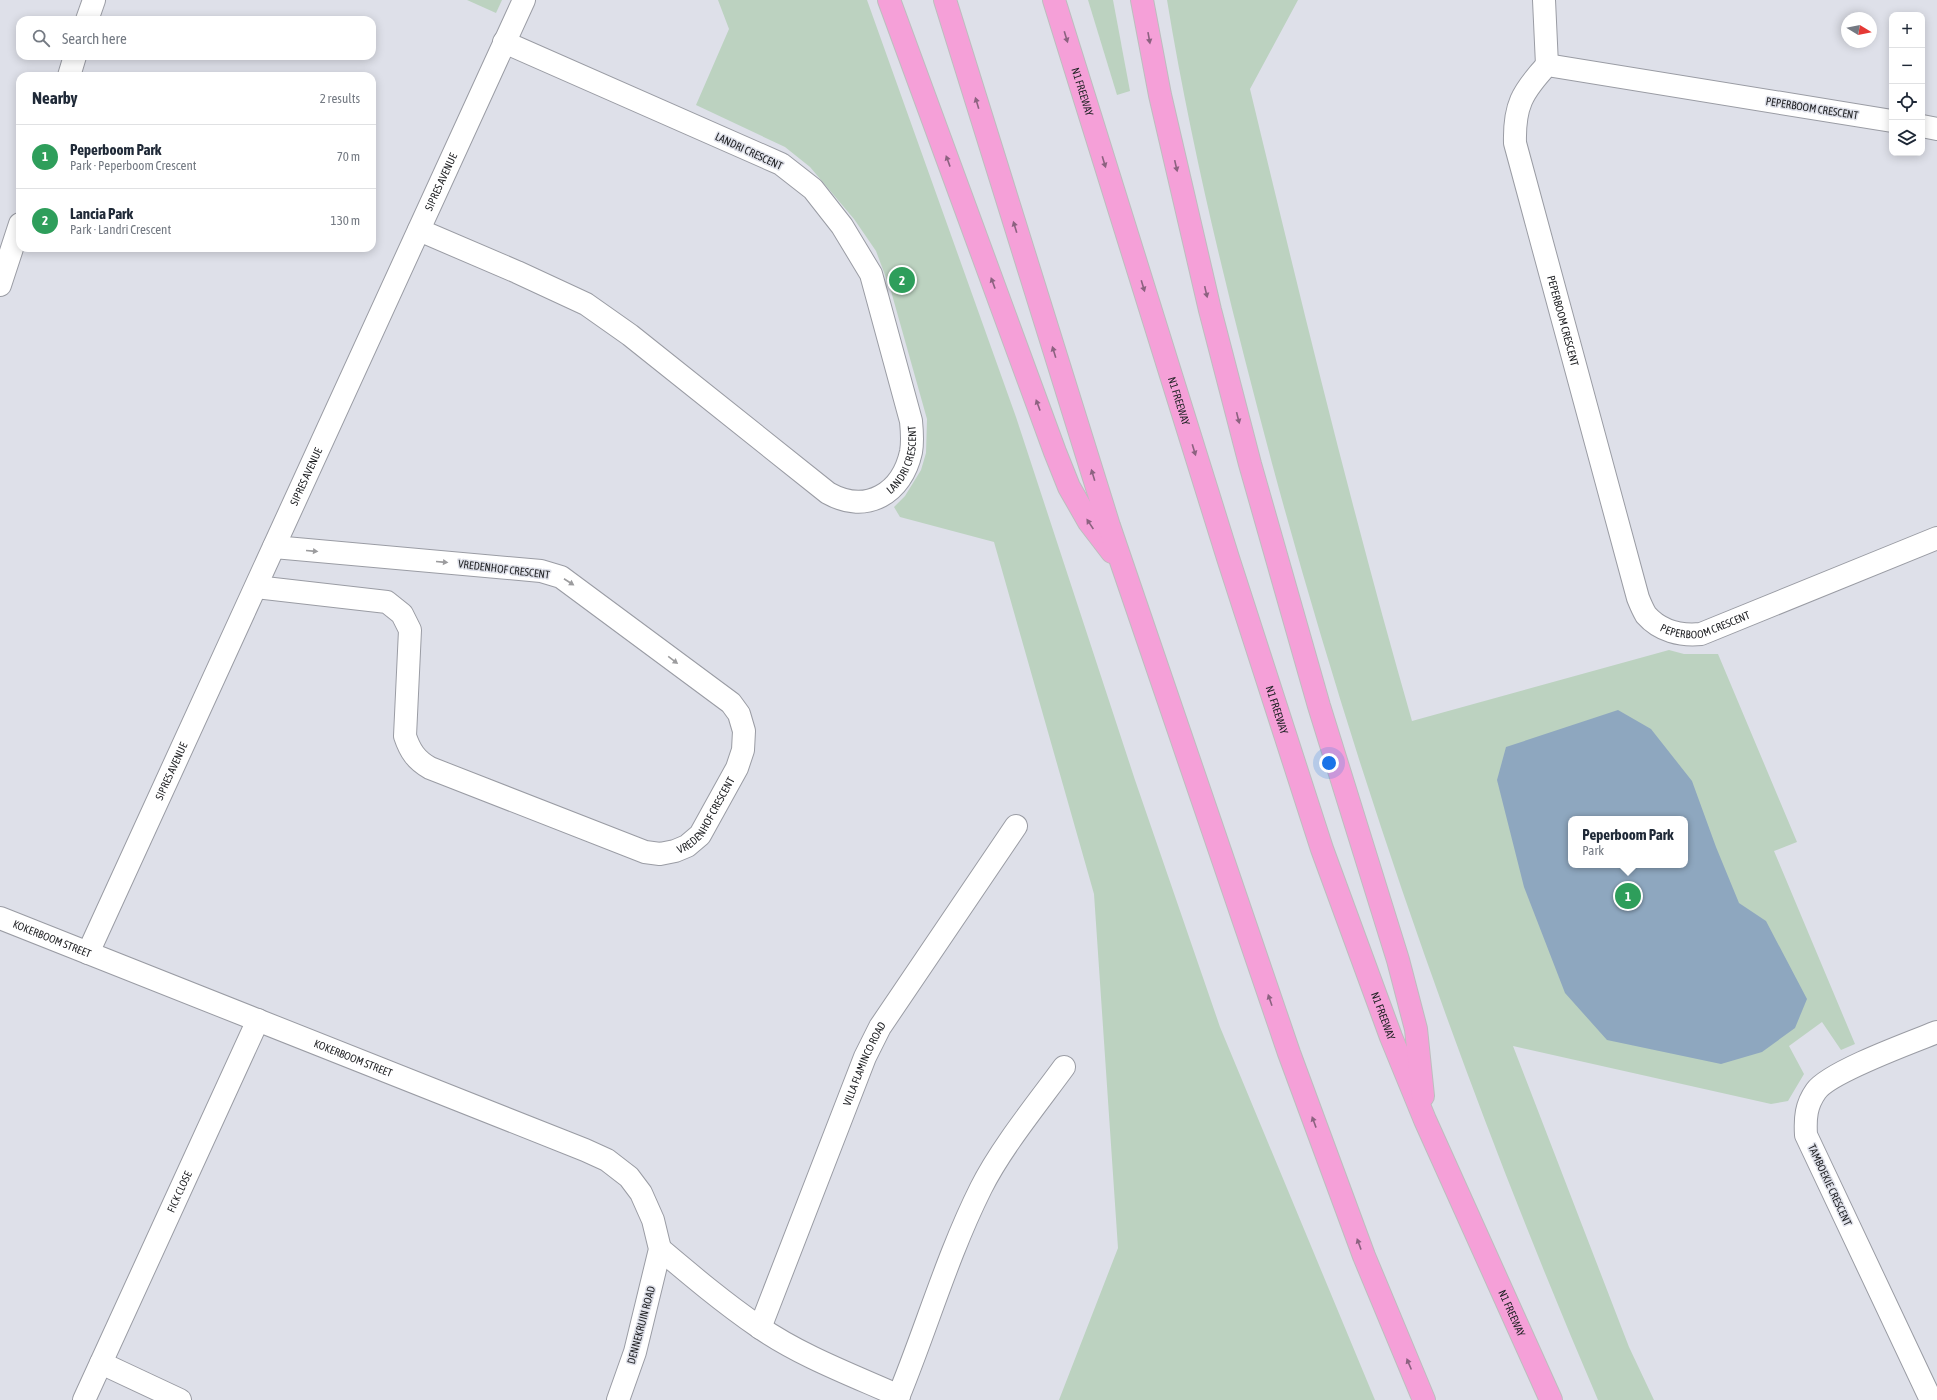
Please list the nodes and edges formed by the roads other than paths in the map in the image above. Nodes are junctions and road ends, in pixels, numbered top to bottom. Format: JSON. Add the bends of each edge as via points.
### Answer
{"nodes":[{"id":1,"x":94,"y":0,"type":"edge"},
{"id":2,"x":524,"y":0,"type":"edge"},
{"id":3,"x":889,"y":0,"type":"edge"},
{"id":4,"x":945,"y":0,"type":"edge"},
{"id":5,"x":1054,"y":0,"type":"edge"},
{"id":6,"x":1142,"y":0,"type":"edge"},
{"id":7,"x":1544,"y":0,"type":"edge"},
{"id":8,"x":88,"y":16,"type":"edge"},
{"id":9,"x":504,"y":42,"type":"junction"},
{"id":10,"x":74,"y":60,"type":"edge"},
{"id":11,"x":1547,"y":65,"type":"junction"},
{"id":12,"x":70,"y":72,"type":"edge"},
{"id":13,"x":1889,"y":121,"type":"edge"},
{"id":14,"x":1925,"y":126,"type":"edge"},
{"id":15,"x":1937,"y":128,"type":"edge"},
{"id":16,"x":419,"y":230,"type":"junction"},
{"id":17,"x":16,"y":236,"type":"edge"},
{"id":18,"x":0,"y":285,"type":"edge"},
{"id":19,"x":1937,"y":538,"type":"edge"},
{"id":20,"x":274,"y":547,"type":"junction"},
{"id":21,"x":1122,"y":566,"type":"junction"},
{"id":22,"x":256,"y":587,"type":"junction"},
{"id":23,"x":1016,"y":826,"type":"dead end"},
{"id":24,"x":0,"y":918,"type":"edge"},
{"id":25,"x":88,"y":953,"type":"junction"},
{"id":26,"x":258,"y":1020,"type":"junction"},
{"id":27,"x":1937,"y":1032,"type":"edge"},
{"id":28,"x":1064,"y":1067,"type":"dead end"},
{"id":29,"x":1425,"y":1120,"type":"junction"},
{"id":30,"x":660,"y":1249,"type":"junction"},
{"id":31,"x":760,"y":1328,"type":"junction"},
{"id":32,"x":101,"y":1363,"type":"junction"},
{"id":33,"x":898,"y":1398,"type":"edge"},
{"id":34,"x":84,"y":1400,"type":"edge"},
{"id":35,"x":180,"y":1400,"type":"edge"},
{"id":36,"x":618,"y":1400,"type":"edge"},
{"id":37,"x":1424,"y":1400,"type":"edge"},
{"id":38,"x":1551,"y":1400,"type":"edge"},
{"id":39,"x":1931,"y":1400,"type":"edge"}],
"edges":[{"from":1,"to":8,"type":"street"},
{"from":2,"to":9,"type":"street","name":"SIPRES AVENUE"},
{"from":21,"to":3,"type":"highway","one_way":true,"via":[[1089,522],[1069,487]]},
{"from":21,"to":4,"type":"highway","one_way":true},
{"from":5,"to":29,"type":"highway","name":"N1 FREEWAY","one_way":true,"via":[[1228,558],[1322,849],[1391,1037]]},
{"from":6,"to":29,"type":"highway","one_way":true,"via":[[1160,95],[1210,310],[1250,464],[1319,706],[1398,960],[1416,1030]]},
{"from":7,"to":11,"type":"street"},
{"from":9,"to":16,"type":"street","name":"SIPRES AVENUE"},
{"from":9,"to":16,"type":"street","name":"LANDRI CRESCENT","via":[[781,164],[813,189],[842,226],[871,274],[911,421],[912,450],[907,465],[900,479],[877,499],[863,503],[839,499],[828,493],[630,335],[586,304]]},
{"from":10,"to":12,"type":"street"},
{"from":11,"to":13,"type":"street","name":"PEPERBOOM CRESCENT"},
{"from":11,"to":19,"type":"street","name":"PEPERBOOM CRESCENT","via":[[1532,81],[1520,102],[1514,122],[1515,143],[1638,598],[1646,615],[1671,632],[1702,634]]},
{"from":14,"to":15,"type":"street"},
{"from":16,"to":20,"type":"street","name":"SIPRES AVENUE"},
{"from":17,"to":18,"type":"street"},
{"from":20,"to":22,"type":"street","name":"SIPRES AVENUE"},
{"from":20,"to":22,"type":"street","name":"VREDENHOF CRESCENT","one_way":true,"via":[[541,571],[561,577],[731,704],[739,714],[744,732],[743,750],[737,768],[700,835],[687,846],[675,851],[660,854],[645,852],[421,763],[409,750],[405,736],[410,630],[402,614],[387,602]]},
{"from":37,"to":21,"type":"highway","one_way":true,"via":[[1364,1256],[1289,1053]]},
{"from":22,"to":25,"type":"street","name":"SIPRES AVENUE"},
{"from":23,"to":31,"type":"street","name":"VILLA FLAMINCO ROAD","via":[[880,1027],[865,1057]]},
{"from":24,"to":25,"type":"street","name":"KOKERBOOM STREET"},
{"from":25,"to":26,"type":"street","name":"KOKERBOOM STREET"},
{"from":26,"to":30,"type":"street","name":"KOKERBOOM STREET","via":[[607,1160],[629,1177],[641,1193],[653,1220]]},
{"from":26,"to":32,"type":"street","name":"FICK CLOSE"},
{"from":27,"to":39,"type":"street","name":"TAMBOEKIE CRESCENT","via":[[1832,1076],[1817,1089],[1809,1103],[1805,1118],[1806,1134]]},
{"from":28,"to":33,"type":"street","via":[[982,1186],[966,1219]]},
{"from":29,"to":38,"type":"highway","name":"N1 FREEWAY"},
{"from":30,"to":31,"type":"street","via":[[699,1283]]},
{"from":30,"to":36,"type":"street","name":"DENNEKRUIN ROAD","via":[[635,1352]]},
{"from":31,"to":33,"type":"street"},
{"from":32,"to":34,"type":"street","name":"FICK CLOSE"},
{"from":32,"to":35,"type":"street"}]}
